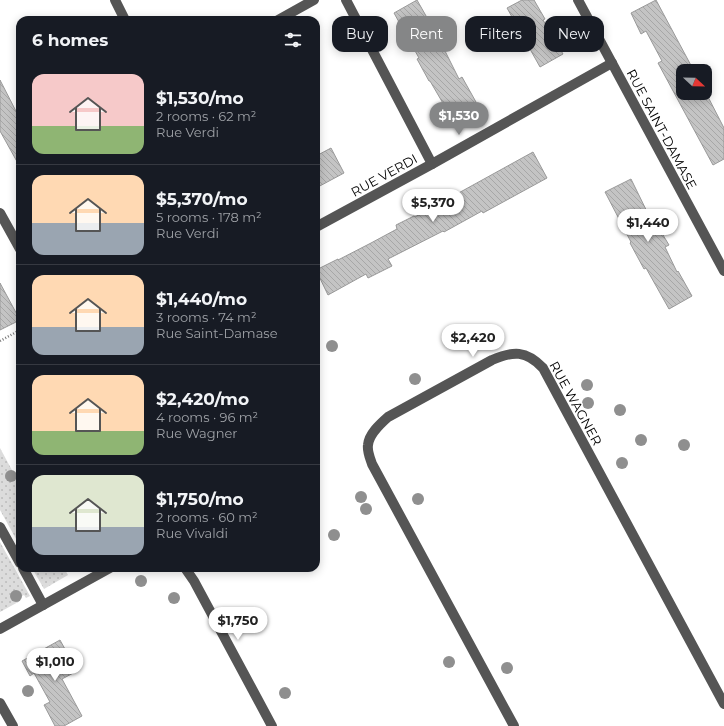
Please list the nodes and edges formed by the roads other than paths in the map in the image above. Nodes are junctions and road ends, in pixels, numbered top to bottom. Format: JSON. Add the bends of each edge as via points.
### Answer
{"nodes":[{"id":1,"x":115,"y":0,"type":"edge"},
{"id":2,"x":314,"y":0,"type":"edge"},
{"id":3,"x":346,"y":0,"type":"edge"},
{"id":4,"x":578,"y":0,"type":"edge"},
{"id":5,"x":123,"y":16,"type":"edge"},
{"id":6,"x":285,"y":16,"type":"edge"},
{"id":7,"x":612,"y":63,"type":"junction"},
{"id":8,"x":432,"y":164,"type":"junction"},
{"id":9,"x":0,"y":212,"type":"edge"},
{"id":10,"x":320,"y":225,"type":"edge"},
{"id":11,"x":16,"y":242,"type":"edge"},
{"id":12,"x":722,"y":264,"type":"edge"},
{"id":13,"x":0,"y":527,"type":"edge"},
{"id":14,"x":16,"y":556,"type":"edge"},
{"id":15,"x":25,"y":572,"type":"edge"},
{"id":16,"x":103,"y":572,"type":"edge"},
{"id":17,"x":188,"y":572,"type":"edge"},
{"id":18,"x":43,"y":605,"type":"junction"},
{"id":19,"x":0,"y":629,"type":"edge"},
{"id":20,"x":0,"y":703,"type":"edge"},
{"id":21,"x":724,"y":704,"type":"edge"},
{"id":22,"x":13,"y":726,"type":"edge"},
{"id":23,"x":272,"y":726,"type":"edge"},
{"id":24,"x":514,"y":726,"type":"edge"}],
"edges":[{"from":1,"to":5,"type":"street"},
{"from":2,"to":6,"type":"street"},
{"from":3,"to":8,"type":"street"},
{"from":4,"to":7,"type":"street","name":"RUE SAINT-DAMASE"},
{"from":7,"to":8,"type":"street","name":"RUE VERDI"},
{"from":7,"to":12,"type":"street","name":"RUE SAINT-DAMASE"},
{"from":8,"to":10,"type":"street","name":"RUE VERDI"},
{"from":9,"to":11,"type":"street"},
{"from":13,"to":14,"type":"street"},
{"from":15,"to":18,"type":"street"},
{"from":16,"to":18,"type":"street"},
{"from":17,"to":23,"type":"street"},
{"from":18,"to":19,"type":"street"},
{"from":20,"to":22,"type":"street"},
{"from":21,"to":24,"type":"street","name":"RUE WAGNER","via":[[542,368],[526,354],[519,353],[502,355],[388,417],[377,426],[368,444],[372,464]]}]}
